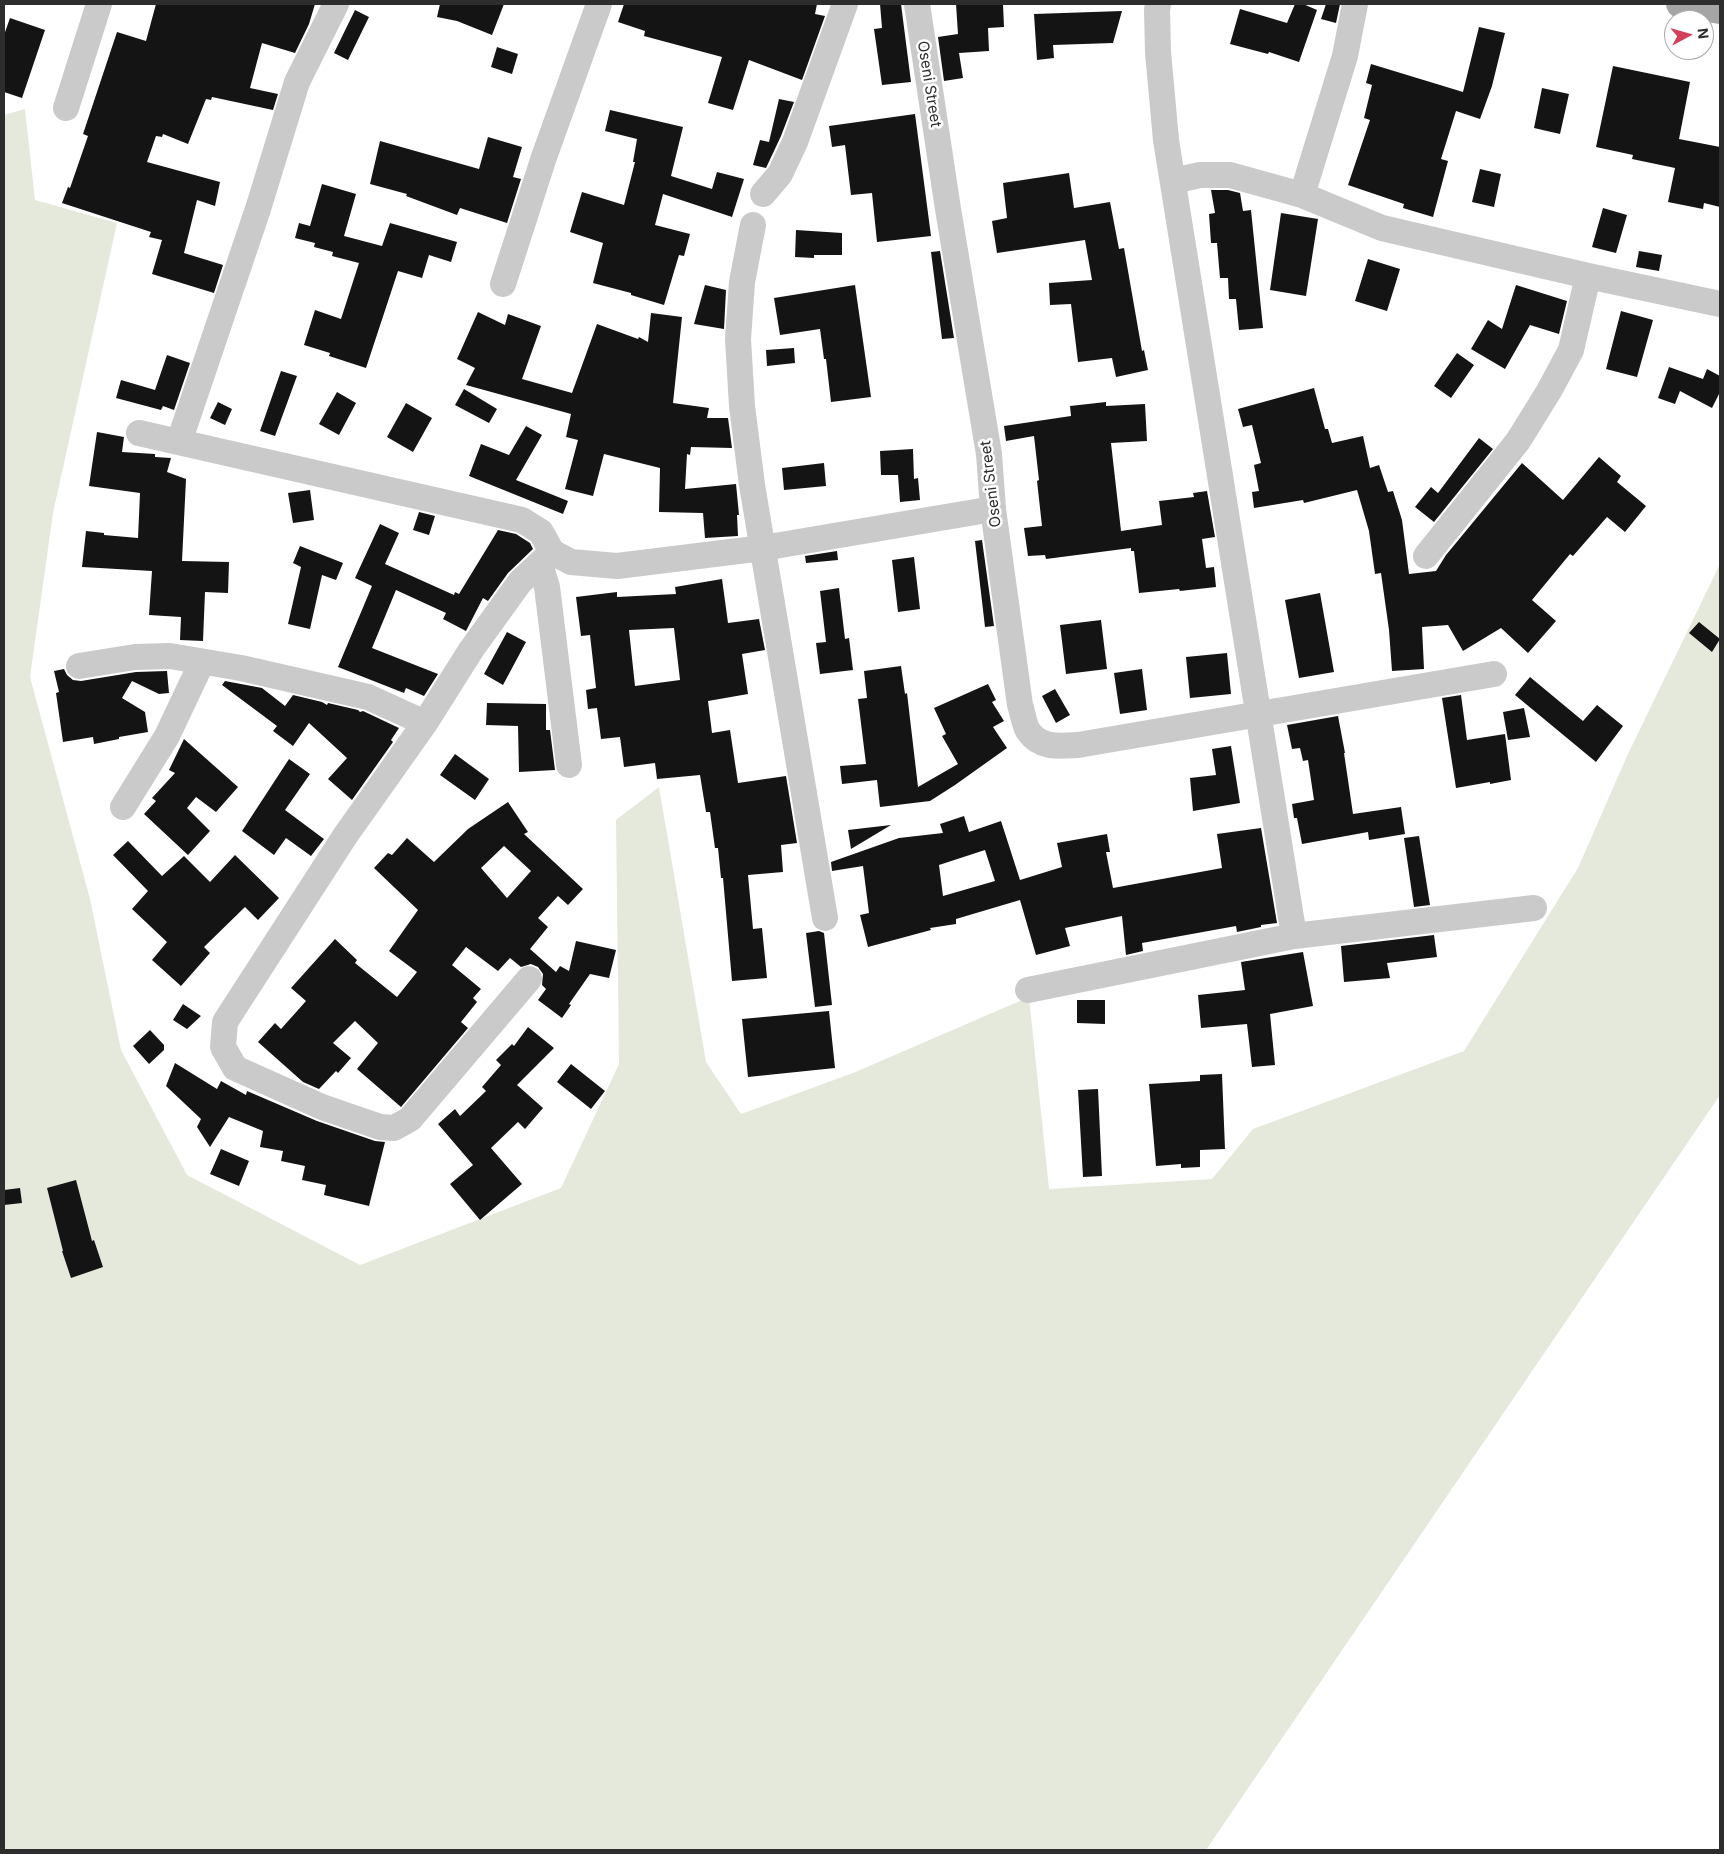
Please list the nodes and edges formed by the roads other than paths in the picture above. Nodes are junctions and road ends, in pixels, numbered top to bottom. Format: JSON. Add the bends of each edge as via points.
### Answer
{"nodes":[{"id":1,"x":99,"y":4,"type":"edge"},
{"id":2,"x":336,"y":4,"type":"edge"},
{"id":3,"x":599,"y":4,"type":"edge"},
{"id":4,"x":845,"y":4,"type":"edge"},
{"id":5,"x":917,"y":4,"type":"edge"},
{"id":6,"x":1158,"y":4,"type":"edge"},
{"id":7,"x":1355,"y":4,"type":"edge"},
{"id":8,"x":1680,"y":4,"type":"edge"},
{"id":9,"x":1720,"y":10,"type":"edge"},
{"id":10,"x":66,"y":108,"type":"dead end"},
{"id":11,"x":1173,"y":181,"type":"junction"},
{"id":12,"x":763,"y":194,"type":"dead end"},
{"id":13,"x":1302,"y":195,"type":"junction"},
{"id":14,"x":753,"y":225,"type":"dead end"},
{"id":15,"x":1588,"y":276,"type":"junction"},
{"id":16,"x":502,"y":284,"type":"dead end"},
{"id":17,"x":1720,"y":304,"type":"edge"},
{"id":18,"x":139,"y":433,"type":"dead end"},
{"id":19,"x":178,"y":442,"type":"junction"},
{"id":20,"x":993,"y":509,"type":"junction"},
{"id":21,"x":763,"y":548,"type":"junction"},
{"id":22,"x":1426,"y":556,"type":"dead end"},
{"id":23,"x":546,"y":558,"type":"junction"},
{"id":24,"x":202,"y":662,"type":"junction"},
{"id":25,"x":79,"y":666,"type":"dead end"},
{"id":26,"x":1494,"y":674,"type":"dead end"},
{"id":27,"x":1257,"y":715,"type":"junction"},
{"id":28,"x":426,"y":723,"type":"junction"},
{"id":29,"x":569,"y":765,"type":"dead end"},
{"id":30,"x":123,"y":807,"type":"dead end"},
{"id":31,"x":1534,"y":908,"type":"dead end"},
{"id":32,"x":825,"y":918,"type":"dead end"},
{"id":33,"x":1294,"y":936,"type":"junction"},
{"id":34,"x":529,"y":979,"type":"dead end"},
{"id":35,"x":1028,"y":990,"type":"dead end"}],
"edges":[{"from":1,"to":10,"type":"street"},
{"from":2,"to":19,"type":"street","via":[[297,82],[258,209]]},
{"from":3,"to":16,"type":"street"},
{"from":4,"to":12,"type":"street","via":[[795,142],[780,174]]},
{"from":5,"to":20,"type":"street","name":"Oseni Street","via":[[988,454]]},
{"from":6,"to":11,"type":"street","via":[[1163,111]]},
{"from":7,"to":13,"type":"street","via":[[1345,56]]},
{"from":8,"to":9,"type":"main road"},
{"from":11,"to":13,"type":"street","via":[[1200,175],[1230,175]]},
{"from":11,"to":27,"type":"street"},
{"from":13,"to":15,"type":"street","via":[[1382,228]]},
{"from":14,"to":21,"type":"street","via":[[742,282],[738,339],[742,406]]},
{"from":15,"to":17,"type":"street"},
{"from":15,"to":22,"type":"street","via":[[1570,350],[1549,391],[1518,441]]},
{"from":18,"to":19,"type":"street"},
{"from":19,"to":23,"type":"street","via":[[522,520],[540,532]]},
{"from":20,"to":21,"type":"street"},
{"from":20,"to":27,"type":"street","name":"Oseni Street","via":[[1020,705],[1029,732],[1039,740],[1052,746],[1078,745]]},
{"from":21,"to":23,"type":"street","via":[[617,566]]},
{"from":21,"to":32,"type":"street"},
{"from":23,"to":28,"type":"street","via":[[520,582],[471,650]]},
{"from":23,"to":29,"type":"street"},
{"from":24,"to":25,"type":"street","via":[[170,656],[135,657]]},
{"from":24,"to":28,"type":"street","via":[[368,696]]},
{"from":24,"to":30,"type":"street","via":[[167,736]]},
{"from":26,"to":27,"type":"street","name":"Oseni Street"},
{"from":27,"to":33,"type":"street"},
{"from":28,"to":34,"type":"street","via":[[345,836],[225,1022],[223,1047],[235,1068],[322,1107],[380,1127],[394,1128],[410,1119]]},
{"from":31,"to":33,"type":"street"},
{"from":33,"to":35,"type":"street"}]}
